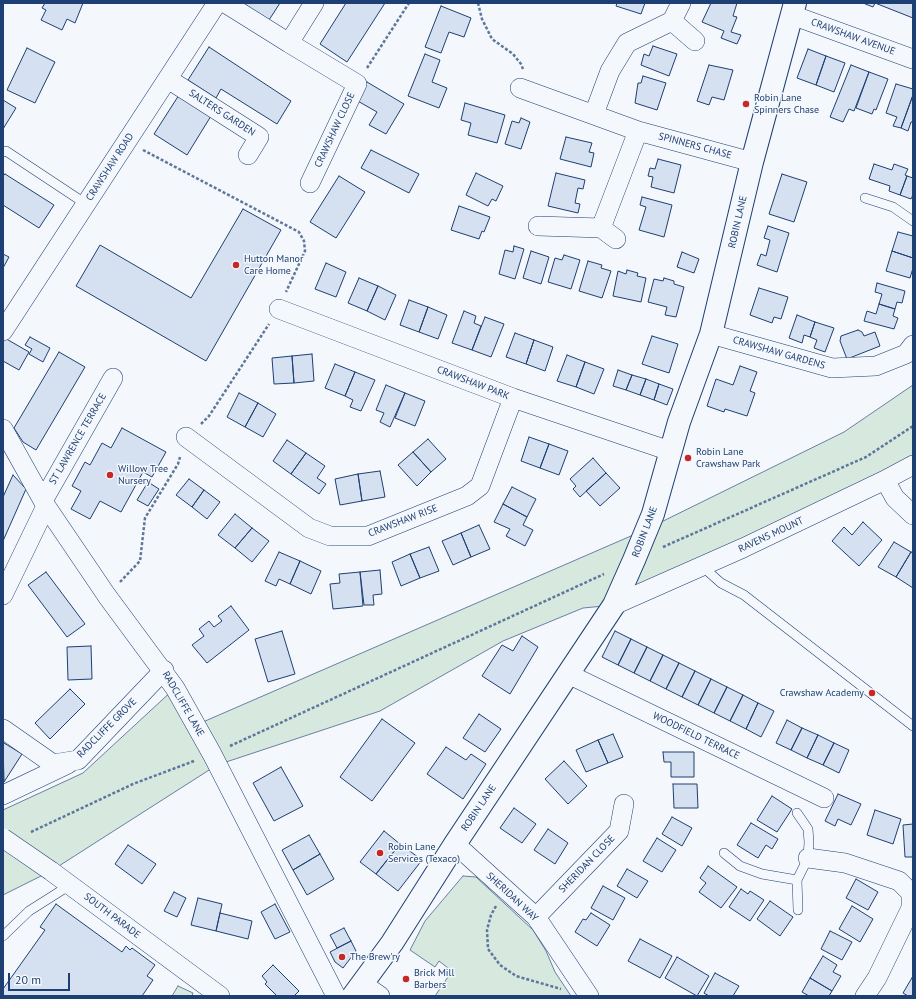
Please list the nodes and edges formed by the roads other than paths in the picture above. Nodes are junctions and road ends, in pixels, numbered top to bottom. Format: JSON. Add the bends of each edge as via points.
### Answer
{"nodes":[{"id":1,"x":217,"y":3,"type":"edge"},
{"id":2,"x":225,"y":3,"type":"edge"},
{"id":3,"x":314,"y":3,"type":"edge"},
{"id":4,"x":681,"y":3,"type":"edge"},
{"id":5,"x":794,"y":9,"type":"edge"},
{"id":6,"x":672,"y":21,"type":"junction"},
{"id":7,"x":695,"y":41,"type":"dead end"},
{"id":8,"x":289,"y":43,"type":"junction"},
{"id":9,"x":913,"y":59,"type":"edge"},
{"id":10,"x":168,"y":79,"type":"junction"},
{"id":11,"x":529,"y":91,"type":"road end"},
{"id":12,"x":594,"y":114,"type":"junction"},
{"id":13,"x":638,"y":131,"type":"junction"},
{"id":14,"x":3,"y":152,"type":"edge"},
{"id":15,"x":248,"y":155,"type":"dead end"},
{"id":16,"x":752,"y":162,"type":"junction"},
{"id":17,"x":310,"y":183,"type":"dead end"},
{"id":18,"x":865,"y":198,"type":"dead end"},
{"id":19,"x":86,"y":204,"type":"junction"},
{"id":20,"x":913,"y":221,"type":"edge"},
{"id":21,"x":538,"y":226,"type":"dead end"},
{"id":22,"x":279,"y":308,"type":"road end"},
{"id":23,"x":3,"y":331,"type":"edge"},
{"id":24,"x":711,"y":334,"type":"junction"},
{"id":25,"x":913,"y":345,"type":"edge"},
{"id":26,"x":113,"y":378,"type":"dead end"},
{"id":27,"x":513,"y":398,"type":"junction"},
{"id":28,"x":3,"y":429,"type":"edge"},
{"id":29,"x":186,"y":437,"type":"road end"},
{"id":30,"x":670,"y":451,"type":"junction"},
{"id":31,"x":913,"y":465,"type":"edge"},
{"id":32,"x":885,"y":480,"type":"junction"},
{"id":33,"x":45,"y":502,"type":"junction"},
{"id":34,"x":913,"y":515,"type":"edge"},
{"id":35,"x":703,"y":567,"type":"junction"},
{"id":36,"x":3,"y":595,"type":"edge"},
{"id":37,"x":614,"y":606,"type":"junction"},
{"id":38,"x":164,"y":670,"type":"junction"},
{"id":39,"x":568,"y":674,"type":"junction"},
{"id":40,"x":913,"y":726,"type":"edge"},
{"id":41,"x":3,"y":729,"type":"edge"},
{"id":42,"x":78,"y":760,"type":"junction"},
{"id":43,"x":3,"y":795,"type":"edge"},
{"id":44,"x":824,"y":798,"type":"dead end"},
{"id":45,"x":624,"y":804,"type":"dead end"},
{"id":46,"x":797,"y":813,"type":"dead end"},
{"id":47,"x":3,"y":838,"type":"edge"},
{"id":48,"x":455,"y":844,"type":"junction"},
{"id":49,"x":724,"y":853,"type":"dead end"},
{"id":50,"x":808,"y":858,"type":"junction"},
{"id":51,"x":797,"y":880,"type":"junction"},
{"id":52,"x":70,"y":885,"type":"junction"},
{"id":53,"x":798,"y":910,"type":"dead end"},
{"id":54,"x":536,"y":917,"type":"junction"},
{"id":55,"x":3,"y":936,"type":"edge"},
{"id":56,"x":365,"y":992,"type":"edge"},
{"id":57,"x":220,"y":996,"type":"edge"},
{"id":58,"x":336,"y":996,"type":"edge"},
{"id":59,"x":589,"y":996,"type":"edge"},
{"id":60,"x":865,"y":996,"type":"edge"}],
"edges":[{"from":1,"to":10,"type":"street","name":"CRAWSHAW ROAD"},
{"from":2,"to":8,"type":"street","name":"CRAWSHAW CLOSE"},
{"from":3,"to":8,"type":"street"},
{"from":4,"to":6,"type":"street"},
{"from":5,"to":9,"type":"street","name":"CRAWSHAW AVENUE"},
{"from":5,"to":16,"type":"street","name":"ROBIN LANE"},
{"from":6,"to":7,"type":"street"},
{"from":6,"to":12,"type":"street","via":[[627,43],[610,72]]},
{"from":8,"to":17,"type":"street","name":"CRAWSHAW CLOSE","via":[[357,84]]},
{"from":10,"to":15,"type":"street","name":"SALTERS GARDEN","via":[[259,137]]},
{"from":10,"to":19,"type":"street","name":"CRAWSHAW ROAD"},
{"from":11,"to":12,"type":"street","name":"SPINNERS CHASE"},
{"from":12,"to":13,"type":"street","name":"SPINNERS CHASE"},
{"from":13,"to":16,"type":"street","name":"SPINNERS CHASE"},
{"from":13,"to":21,"type":"street","via":[[609,234]]},
{"from":14,"to":19,"type":"lane","via":[[6,151]]},
{"from":16,"to":24,"type":"street","name":"ROBIN LANE"},
{"from":18,"to":20,"type":"lane","via":[[893,207]]},
{"from":19,"to":23,"type":"street","name":"CRAWSHAW ROAD"},
{"from":22,"to":27,"type":"street","name":"CRAWSHAW PARK"},
{"from":24,"to":25,"type":"street","name":"CRAWSHAW GARDENS","via":[[832,368],[876,366],[906,354]]},
{"from":24,"to":30,"type":"street","name":"ROBIN LANE"},
{"from":26,"to":33,"type":"street","name":"ST LAWRENCE TERRACE"},
{"from":27,"to":29,"type":"street","name":"CRAWSHAW RISE","via":[[480,486],[467,496],[368,536],[330,536],[309,528]]},
{"from":27,"to":30,"type":"street","name":"CRAWSHAW PARK"},
{"from":28,"to":33,"type":"street","name":"RADCLIFFE LANE"},
{"from":30,"to":37,"type":"street","name":"ROBIN LANE","via":[[653,514]]},
{"from":31,"to":32,"type":"street","name":"RAVENS MOUNT"},
{"from":32,"to":34,"type":"street","via":[[895,498]]},
{"from":32,"to":35,"type":"street","name":"RAVENS MOUNT"},
{"from":33,"to":36,"type":"street","name":"ST LAWRENCE TERRACE"},
{"from":33,"to":38,"type":"street","name":"RADCLIFFE LANE","via":[[107,596]]},
{"from":35,"to":37,"type":"street","name":"RAVENS MOUNT"},
{"from":35,"to":40,"type":"lane","via":[[721,583],[744,595]]},
{"from":37,"to":39,"type":"street","name":"ROBIN LANE"},
{"from":38,"to":42,"type":"street","name":"RADCLIFFE GROVE"},
{"from":38,"to":58,"type":"street","name":"RADCLIFFE LANE","via":[[212,754]]},
{"from":39,"to":44,"type":"street","name":"WOODFIELD TERRACE"},
{"from":39,"to":48,"type":"street","name":"ROBIN LANE"},
{"from":41,"to":42,"type":"street","name":"RADCLIFFE GROVE","via":[[53,764]]},
{"from":42,"to":43,"type":"street"},
{"from":45,"to":54,"type":"street","name":"SHERIDAN CLOSE","via":[[619,830]]},
{"from":46,"to":50,"type":"lane","via":[[808,828]]},
{"from":47,"to":52,"type":"street","name":"SOUTH PARADE","bridge":true},
{"from":48,"to":54,"type":"street","name":"SHERIDAN WAY"},
{"from":48,"to":56,"type":"street","name":"ROBIN LANE","via":[[392,943]]},
{"from":49,"to":51,"type":"lane","via":[[740,866],[762,874]]},
{"from":50,"to":51,"type":"lane"},
{"from":50,"to":60,"type":"street","via":[[845,863],[899,881],[911,893],[911,908],[877,978]]},
{"from":51,"to":53,"type":"lane"},
{"from":52,"to":55,"type":"lane","via":[[29,911]]},
{"from":52,"to":57,"type":"street","name":"SOUTH PARADE"},
{"from":54,"to":59,"type":"street","name":"SHERIDAN WAY"}]}
